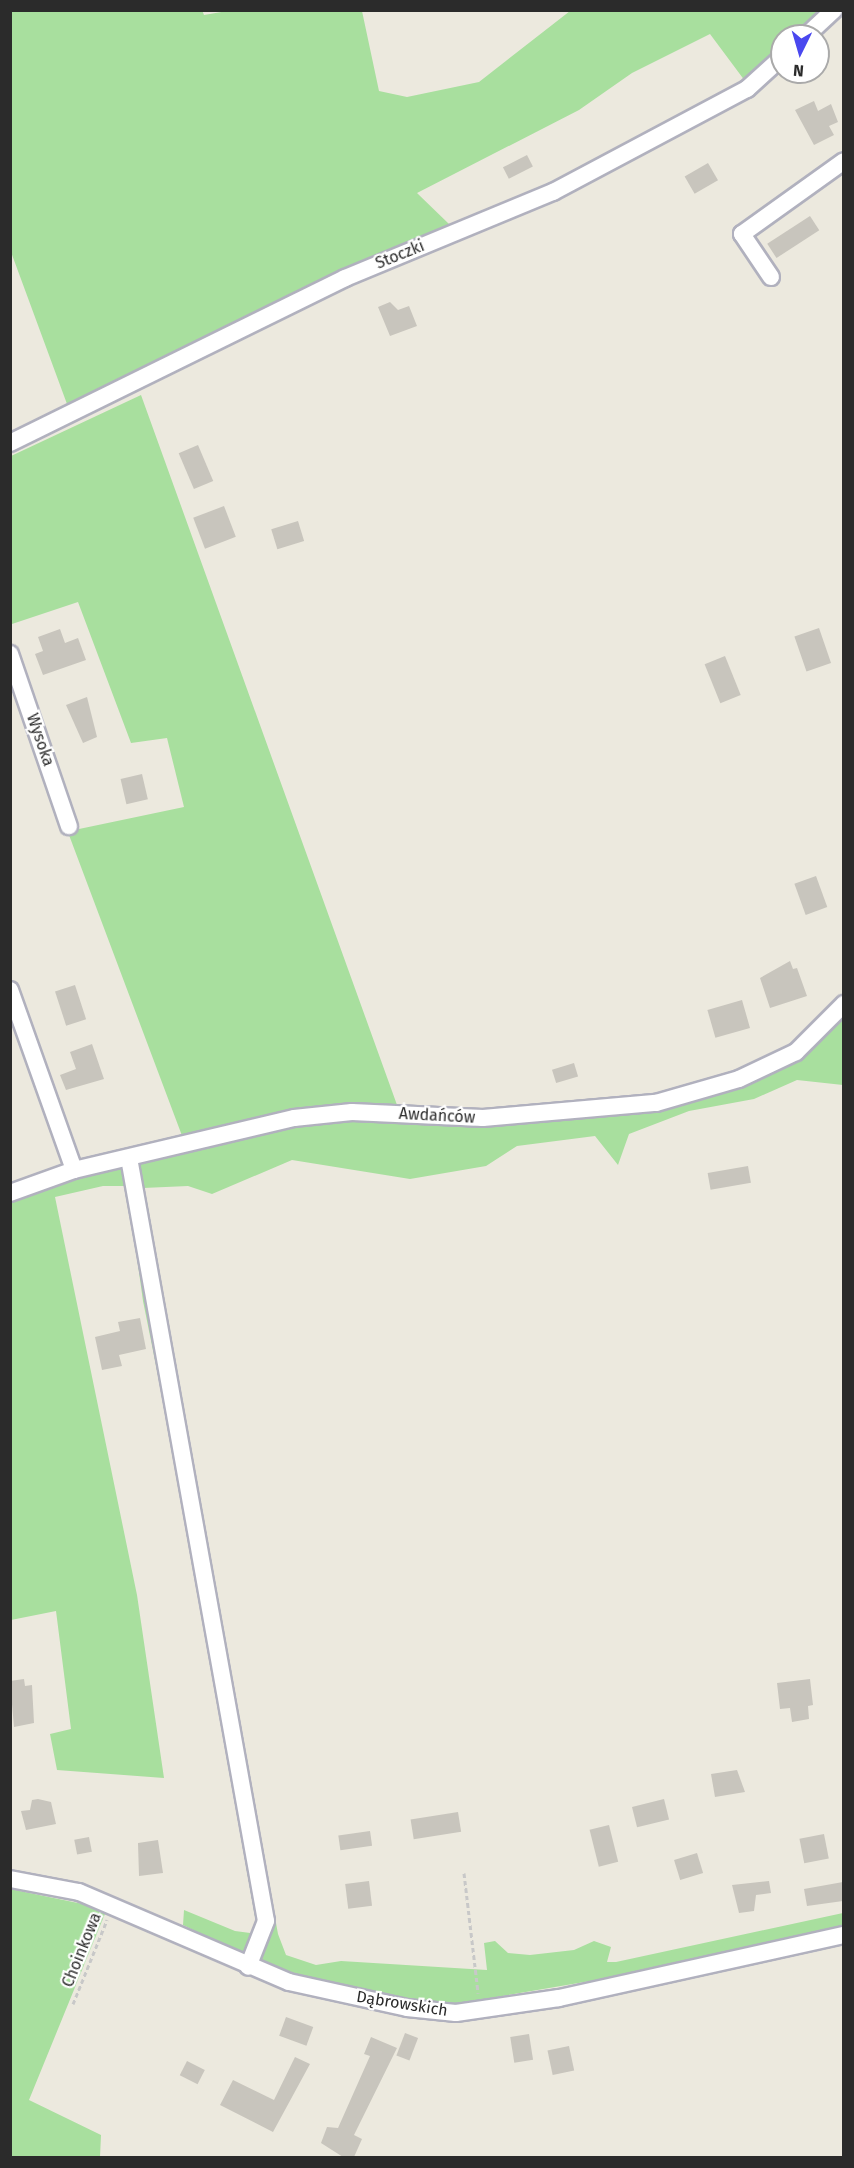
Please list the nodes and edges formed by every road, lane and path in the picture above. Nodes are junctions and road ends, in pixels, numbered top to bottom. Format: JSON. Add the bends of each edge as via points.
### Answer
{"nodes":[{"id":1,"x":834,"y":10,"type":"edge"},
{"id":2,"x":819,"y":24,"type":"edge"},
{"id":3,"x":770,"y":68,"type":"edge"},
{"id":4,"x":843,"y":161,"type":"edge"},
{"id":5,"x":771,"y":277,"type":"dead end"},
{"id":6,"x":10,"y":443,"type":"edge"},
{"id":7,"x":10,"y":654,"type":"edge"},
{"id":8,"x":69,"y":826,"type":"dead end"},
{"id":9,"x":10,"y":990,"type":"edge"},
{"id":10,"x":843,"y":1004,"type":"edge"},
{"id":11,"x":129,"y":1158,"type":"junction"},
{"id":12,"x":74,"y":1170,"type":"junction"},
{"id":13,"x":10,"y":1192,"type":"edge"},
{"id":14,"x":464,"y":1873,"type":"dead end"},
{"id":15,"x":10,"y":1879,"type":"edge"},
{"id":16,"x":114,"y":1905,"type":"junction"},
{"id":17,"x":843,"y":1935,"type":"edge"},
{"id":18,"x":248,"y":1967,"type":"junction"},
{"id":19,"x":73,"y":2004,"type":"dead end"},
{"id":20,"x":479,"y":2009,"type":"junction"}],
"edges":[{"from":1,"to":2,"type":"street"},
{"from":3,"to":6,"type":"street","name":"Stoczki","via":[[747,89],[554,192],[345,278]]},
{"from":4,"to":5,"type":"street","via":[[742,234]]},
{"from":7,"to":8,"type":"street","name":"Wysoka"},
{"from":9,"to":12,"type":"street"},
{"from":10,"to":11,"type":"street","name":"Awdańców","via":[[796,1052],[739,1079],[656,1103],[483,1118],[352,1112],[294,1118]]},
{"from":11,"to":12,"type":"street","name":"Awdańców"},
{"from":11,"to":18,"type":"street","via":[[266,1921]]},
{"from":12,"to":13,"type":"street","name":"Awdańców"},
{"from":14,"to":20,"type":"path"},
{"from":15,"to":16,"type":"street","name":"Dąbrowskich","via":[[79,1892]]},
{"from":16,"to":18,"type":"street","name":"Dąbrowskich"},
{"from":16,"to":19,"type":"path","name":"Choinkowa"},
{"from":17,"to":20,"type":"street","name":"Dąbrowskich","via":[[559,1998]]},
{"from":18,"to":20,"type":"street","name":"Dąbrowskich","via":[[316,1990],[407,2008],[456,2013]]}]}
